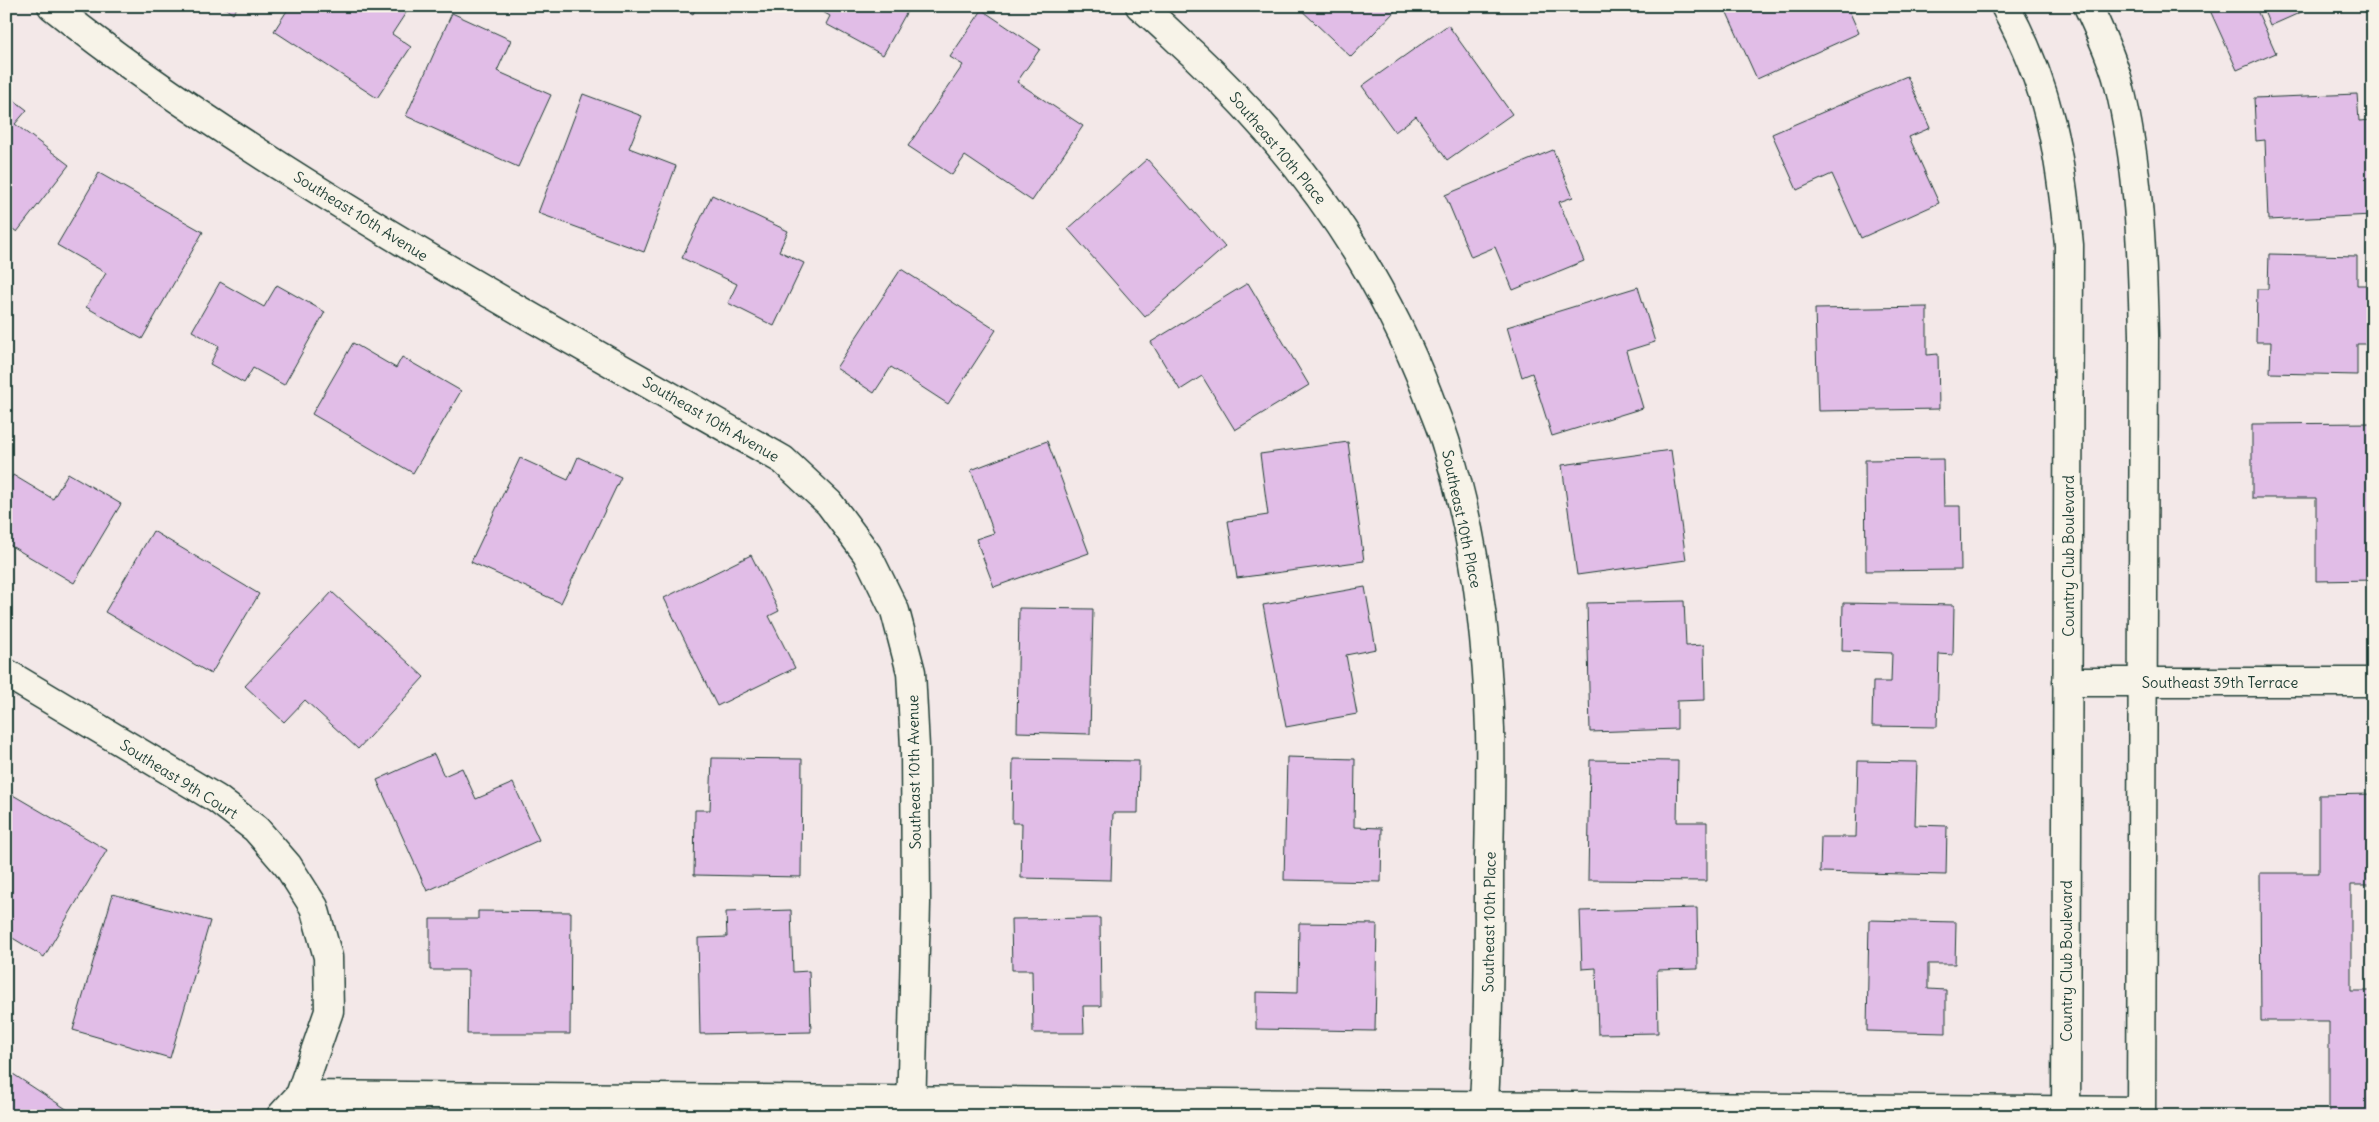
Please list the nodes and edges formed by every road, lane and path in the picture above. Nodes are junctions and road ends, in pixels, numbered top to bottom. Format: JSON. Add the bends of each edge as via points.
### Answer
{"nodes":[{"id":1,"x":52,"y":6,"type":"edge"},
{"id":2,"x":1140,"y":6,"type":"edge"},
{"id":3,"x":2005,"y":6,"type":"edge"},
{"id":4,"x":2088,"y":6,"type":"edge"},
{"id":5,"x":6,"y":673,"type":"edge"},
{"id":6,"x":2067,"y":682,"type":"junction"},
{"id":7,"x":2143,"y":682,"type":"junction"},
{"id":8,"x":2373,"y":682,"type":"edge"},
{"id":9,"x":300,"y":1095,"type":"junction"},
{"id":10,"x":911,"y":1108,"type":"edge"},
{"id":11,"x":1483,"y":1111,"type":"edge"},
{"id":12,"x":2066,"y":1113,"type":"edge"},
{"id":13,"x":2141,"y":1113,"type":"edge"},
{"id":14,"x":281,"y":1116,"type":"edge"}],
"edges":[{"from":1,"to":10,"type":"street","name":"Southeast 10th Avenue","via":[[99,44],[195,112],[385,234],[783,460],[829,503],[867,554],[879,578],[895,611],[911,672],[916,874]]},
{"from":2,"to":11,"type":"street","name":"Southeast 10th Place","via":[[1233,92],[1322,199],[1372,277],[1410,351],[1447,446],[1477,587],[1490,731],[1489,977]]},
{"from":3,"to":6,"type":"street","name":"Country Club Boulevard","via":[[2042,86],[2054,132],[2065,208],[2068,245]]},
{"from":4,"to":7,"type":"street","via":[[2117,79],[2130,133],[2141,234],[2144,335]]},
{"from":5,"to":9,"type":"street","name":"Southeast 9th Court","via":[[217,799],[256,829],[288,866],[314,907],[328,957],[328,1011]]},
{"from":6,"to":7,"type":"street","name":"Southeast 39th Terrace"},
{"from":6,"to":12,"type":"street","name":"Country Club Boulevard"},
{"from":7,"to":8,"type":"street","name":"Southeast 39th Terrace"},
{"from":7,"to":13,"type":"street"},
{"from":9,"to":10,"type":"street"},
{"from":9,"to":14,"type":"street","name":"Southeast 9th Court"},
{"from":10,"to":11,"type":"street"},
{"from":11,"to":12,"type":"street"},
{"from":12,"to":13,"type":"street"}]}
